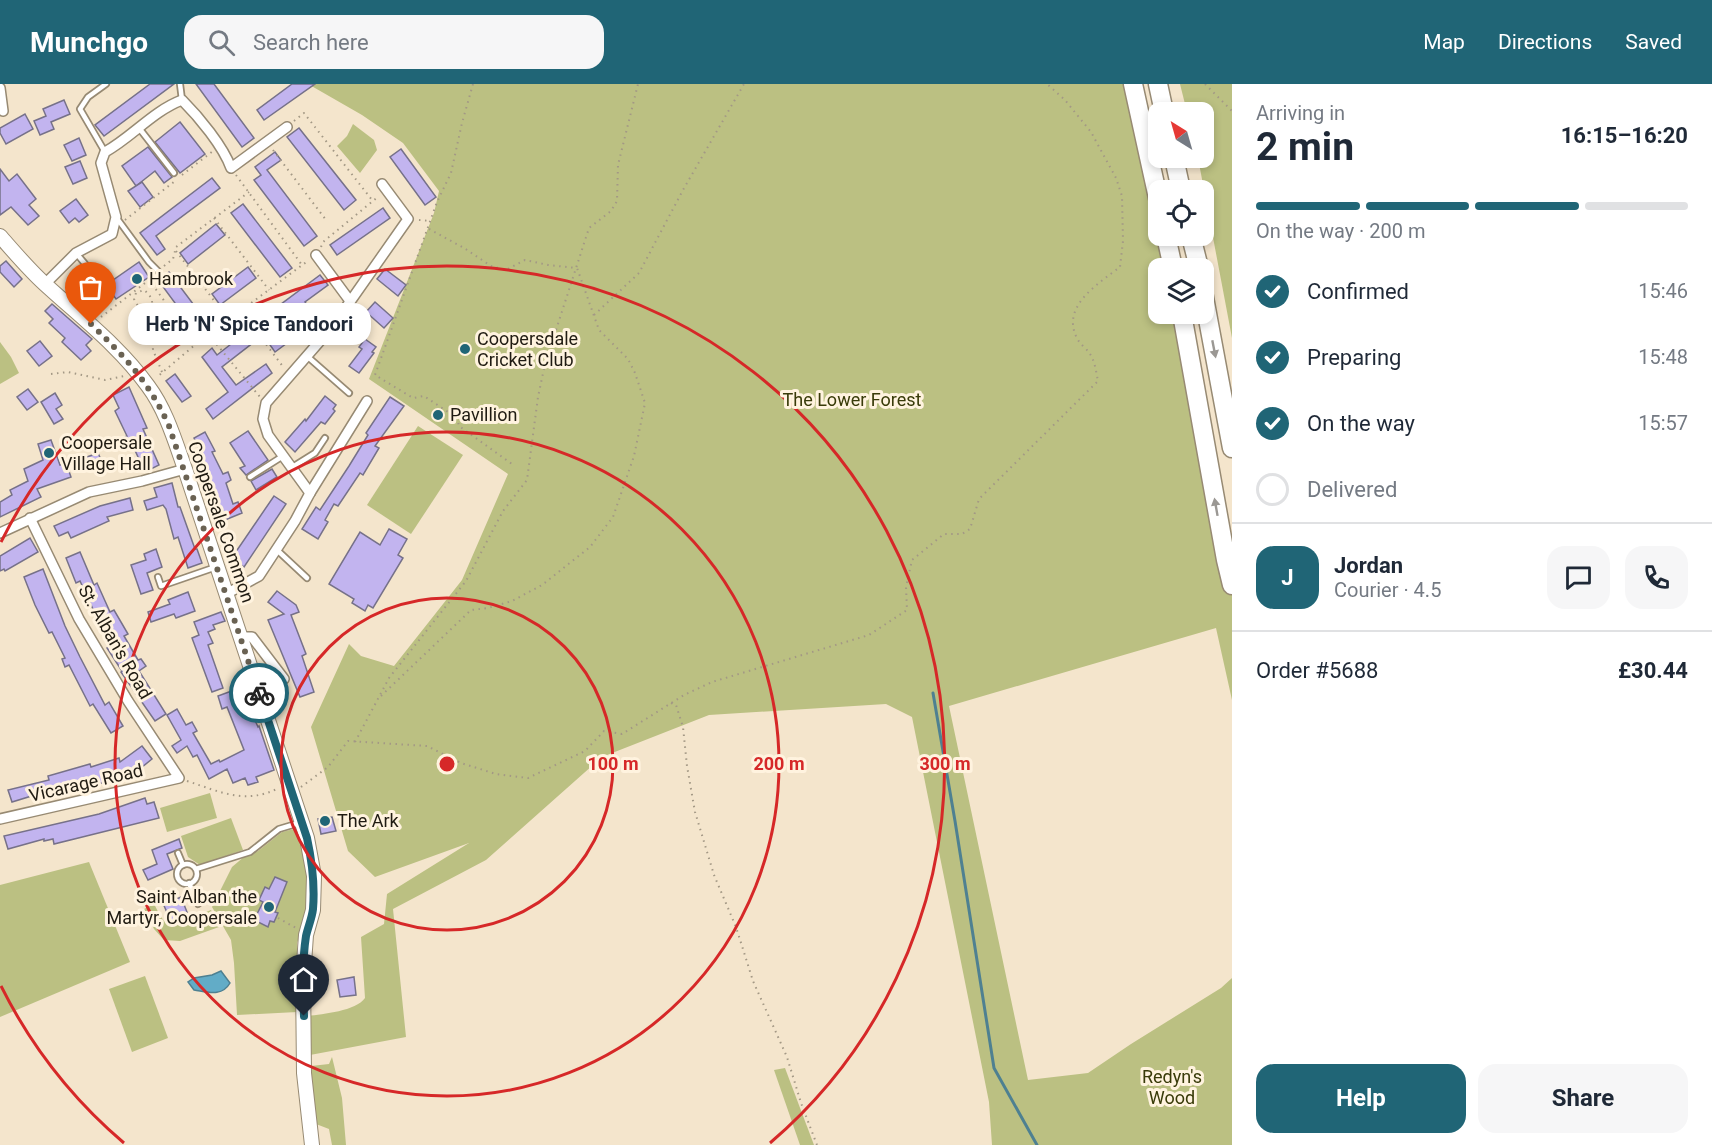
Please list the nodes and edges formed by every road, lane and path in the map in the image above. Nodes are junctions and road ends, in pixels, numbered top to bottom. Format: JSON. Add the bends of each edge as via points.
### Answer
{"nodes":[{"id":1,"x":106,"y":84,"type":"edge"},
{"id":2,"x":180,"y":84,"type":"edge"},
{"id":3,"x":473,"y":84,"type":"edge"},
{"id":4,"x":638,"y":84,"type":"edge"},
{"id":5,"x":744,"y":84,"type":"edge"},
{"id":6,"x":1047,"y":84,"type":"edge"},
{"id":7,"x":1133,"y":84,"type":"edge"},
{"id":8,"x":1158,"y":84,"type":"edge"},
{"id":9,"x":1205,"y":84,"type":"edge"},
{"id":10,"x":0,"y":88,"type":"edge"},
{"id":11,"x":182,"y":100,"type":"junction"},
{"id":12,"x":1162,"y":102,"type":"edge"},
{"id":13,"x":3,"y":111,"type":"dead end"},
{"id":14,"x":1232,"y":111,"type":"edge"},
{"id":15,"x":287,"y":127,"type":"joint"},
{"id":16,"x":139,"y":128,"type":"junction"},
{"id":17,"x":267,"y":142,"type":"junction"},
{"id":18,"x":219,"y":147,"type":"junction"},
{"id":19,"x":105,"y":152,"type":"junction"},
{"id":20,"x":231,"y":168,"type":"junction"},
{"id":21,"x":174,"y":173,"type":"dead end"},
{"id":22,"x":1154,"y":180,"type":"edge"},
{"id":23,"x":384,"y":187,"type":"joint"},
{"id":24,"x":249,"y":192,"type":"junction"},
{"id":25,"x":373,"y":201,"type":"junction"},
{"id":26,"x":214,"y":218,"type":"junction"},
{"id":27,"x":408,"y":219,"type":"junction"},
{"id":28,"x":118,"y":220,"type":"junction"},
{"id":29,"x":326,"y":220,"type":"dead end"},
{"id":30,"x":431,"y":221,"type":"junction"},
{"id":31,"x":428,"y":229,"type":"junction"},
{"id":32,"x":0,"y":236,"type":"edge"},
{"id":33,"x":175,"y":251,"type":"junction"},
{"id":34,"x":76,"y":253,"type":"junction"},
{"id":35,"x":316,"y":255,"type":"junction"},
{"id":36,"x":302,"y":265,"type":"junction"},
{"id":37,"x":577,"y":268,"type":"junction"},
{"id":38,"x":158,"y":271,"type":"junction"},
{"id":39,"x":96,"y":277,"type":"dead end"},
{"id":40,"x":149,"y":280,"type":"junction"},
{"id":41,"x":45,"y":284,"type":"junction"},
{"id":42,"x":268,"y":290,"type":"junction"},
{"id":43,"x":135,"y":292,"type":"junction"},
{"id":44,"x":350,"y":301,"type":"junction"},
{"id":45,"x":146,"y":310,"type":"junction"},
{"id":46,"x":241,"y":311,"type":"junction"},
{"id":47,"x":594,"y":315,"type":"junction"},
{"id":48,"x":229,"y":320,"type":"junction"},
{"id":49,"x":91,"y":324,"type":"junction"},
{"id":50,"x":1184,"y":324,"type":"edge"},
{"id":51,"x":1209,"y":324,"type":"edge"},
{"id":52,"x":157,"y":326,"type":"junction"},
{"id":53,"x":209,"y":335,"type":"junction"},
{"id":54,"x":196,"y":345,"type":"junction"},
{"id":55,"x":308,"y":357,"type":"junction"},
{"id":56,"x":135,"y":370,"type":"junction"},
{"id":57,"x":162,"y":372,"type":"junction"},
{"id":58,"x":51,"y":374,"type":"dead end"},
{"id":59,"x":290,"y":375,"type":"junction"},
{"id":60,"x":148,"y":385,"type":"junction"},
{"id":61,"x":349,"y":393,"type":"dead end"},
{"id":62,"x":367,"y":401,"type":"dead end"},
{"id":63,"x":266,"y":403,"type":"junction"},
{"id":64,"x":325,"y":438,"type":"dead end"},
{"id":65,"x":1232,"y":448,"type":"edge"},
{"id":66,"x":283,"y":456,"type":"junction"},
{"id":67,"x":512,"y":464,"type":"dead end"},
{"id":68,"x":291,"y":468,"type":"junction"},
{"id":69,"x":185,"y":469,"type":"junction"},
{"id":70,"x":250,"y":477,"type":"dead end"},
{"id":71,"x":310,"y":493,"type":"junction"},
{"id":72,"x":30,"y":518,"type":"junction"},
{"id":73,"x":0,"y":533,"type":"edge"},
{"id":74,"x":277,"y":550,"type":"junction"},
{"id":75,"x":218,"y":567,"type":"junction"},
{"id":76,"x":158,"y":577,"type":"dead end"},
{"id":77,"x":307,"y":578,"type":"dead end"},
{"id":78,"x":1232,"y":585,"type":"edge"},
{"id":79,"x":226,"y":594,"type":"junction"},
{"id":80,"x":240,"y":637,"type":"junction"},
{"id":81,"x":284,"y":679,"type":"dead end"},
{"id":82,"x":378,"y":698,"type":"junction"},
{"id":83,"x":671,"y":703,"type":"junction"},
{"id":84,"x":355,"y":742,"type":"junction"},
{"id":85,"x":179,"y":778,"type":"junction"},
{"id":86,"x":288,"y":784,"type":"junction"},
{"id":87,"x":0,"y":819,"type":"edge"},
{"id":88,"x":301,"y":822,"type":"junction"},
{"id":89,"x":178,"y":853,"type":"dead end"},
{"id":90,"x":183,"y":865,"type":"junction"},
{"id":91,"x":196,"y":869,"type":"junction"},
{"id":92,"x":189,"y":883,"type":"junction"},
{"id":93,"x":198,"y":904,"type":"dead end"},
{"id":94,"x":278,"y":918,"type":"dead end"},
{"id":95,"x":306,"y":935,"type":"junction"},
{"id":96,"x":312,"y":1145,"type":"edge"},
{"id":97,"x":817,"y":1145,"type":"edge"}],
"edges":[{"from":1,"to":19,"type":"lane","via":[[88,97],[80,109]]},
{"from":2,"to":11,"type":"lane"},
{"from":3,"to":30,"type":"path","via":[[451,173]]},
{"from":4,"to":37,"type":"path","via":[[618,165],[617,201],[611,211],[589,228]]},
{"from":5,"to":47,"type":"path","via":[[639,273]]},
{"from":6,"to":83,"type":"path","via":[[1091,132],[1122,196],[1120,267],[1076,305],[1077,340],[1091,354],[1098,381],[979,499],[970,529],[962,534],[944,534],[912,560],[906,587],[907,610],[869,635],[712,682]]},
{"from":7,"to":22,"type":"highway"},
{"from":8,"to":12,"type":"highway"},
{"from":9,"to":14,"type":"path"},
{"from":10,"to":13,"type":"street"},
{"from":11,"to":16,"type":"street"},
{"from":11,"to":18,"type":"street"},
{"from":15,"to":17,"type":"street"},
{"from":15,"to":25,"type":"path","via":[[304,113]]},
{"from":16,"to":19,"type":"street"},
{"from":16,"to":21,"type":"lane"},
{"from":17,"to":20,"type":"street"},
{"from":17,"to":29,"type":"path"},
{"from":18,"to":20,"type":"street"},
{"from":18,"to":28,"type":"path"},
{"from":19,"to":28,"type":"street","via":[[101,163]]},
{"from":20,"to":24,"type":"path"},
{"from":23,"to":25,"type":"path"},
{"from":23,"to":27,"type":"street"},
{"from":24,"to":26,"type":"path"},
{"from":24,"to":36,"type":"path"},
{"from":25,"to":35,"type":"path","via":[[323,243]]},
{"from":26,"to":33,"type":"path"},
{"from":26,"to":42,"type":"path"},
{"from":27,"to":30,"type":"path"},
{"from":27,"to":44,"type":"street"},
{"from":28,"to":34,"type":"street","via":[[112,234]]},
{"from":28,"to":38,"type":"lane"},
{"from":30,"to":31,"type":"path"},
{"from":31,"to":37,"type":"path","via":[[491,266],[506,270],[525,260]]},
{"from":31,"to":67,"type":"path","via":[[375,375],[413,398],[424,396]]},
{"from":32,"to":41,"type":"street","name":"Coopersale Common"},
{"from":33,"to":38,"type":"path","via":[[173,259]]},
{"from":33,"to":48,"type":"path"},
{"from":34,"to":39,"type":"lane"},
{"from":34,"to":41,"type":"street"},
{"from":35,"to":36,"type":"path"},
{"from":35,"to":44,"type":"street"},
{"from":36,"to":42,"type":"path"},
{"from":37,"to":47,"type":"path"},
{"from":37,"to":82,"type":"path","via":[[545,364],[526,480],[503,511],[466,581],[389,678]]},
{"from":38,"to":40,"type":"path"},
{"from":40,"to":43,"type":"path"},
{"from":40,"to":54,"type":"path"},
{"from":41,"to":49,"type":"street","name":"Coopersale Common"},
{"from":42,"to":46,"type":"path"},
{"from":43,"to":45,"type":"path","via":[[134,300]]},
{"from":43,"to":45,"type":"path","via":[[144,290],[151,296],[152,307]]},
{"from":43,"to":49,"type":"path"},
{"from":44,"to":55,"type":"street"},
{"from":45,"to":52,"type":"path"},
{"from":46,"to":48,"type":"path"},
{"from":46,"to":59,"type":"path"},
{"from":47,"to":82,"type":"path","via":[[599,330],[628,359],[645,403],[634,456],[613,517],[590,547],[542,585],[512,601],[471,610]]},
{"from":48,"to":53,"type":"path"},
{"from":49,"to":56,"type":"street","name":"Coopersale Common"},
{"from":78,"to":50,"type":"highway","one_way":true},
{"from":51,"to":65,"type":"highway","one_way":true},
{"from":52,"to":54,"type":"path","via":[[168,327]]},
{"from":52,"to":57,"type":"path","via":[[152,333],[153,350]]},
{"from":53,"to":54,"type":"path"},
{"from":53,"to":63,"type":"path"},
{"from":54,"to":57,"type":"path"},
{"from":55,"to":59,"type":"street"},
{"from":55,"to":61,"type":"lane"},
{"from":56,"to":58,"type":"path","via":[[105,380],[68,372]]},
{"from":56,"to":60,"type":"street","name":"Coopersale Common"},
{"from":57,"to":60,"type":"path"},
{"from":59,"to":63,"type":"street"},
{"from":60,"to":69,"type":"street","name":"Coopersale Common"},
{"from":62,"to":71,"type":"street"},
{"from":63,"to":66,"type":"street","via":[[263,419],[268,435]]},
{"from":64,"to":68,"type":"lane","via":[[309,459]]},
{"from":66,"to":68,"type":"street"},
{"from":66,"to":70,"type":"lane"},
{"from":68,"to":71,"type":"street"},
{"from":69,"to":72,"type":"street","via":[[89,492]]},
{"from":69,"to":75,"type":"street","name":"Coopersale Common"},
{"from":71,"to":74,"type":"street"},
{"from":72,"to":73,"type":"street"},
{"from":72,"to":85,"type":"street","name":"St. Alban's Road","via":[[79,618]]},
{"from":74,"to":77,"type":"lane"},
{"from":74,"to":79,"type":"street","via":[[259,576]]},
{"from":75,"to":76,"type":"lane","via":[[160,586]]},
{"from":75,"to":79,"type":"street","name":"Coopersale Common"},
{"from":79,"to":80,"type":"street","name":"Coopersale Common"},
{"from":80,"to":81,"type":"street","via":[[252,637]]},
{"from":80,"to":86,"type":"street","name":"Coopersale Common"},
{"from":82,"to":84,"type":"path"},
{"from":83,"to":84,"type":"path","via":[[622,734],[604,732],[585,751],[528,778],[496,774],[461,763],[427,746]]},
{"from":83,"to":97,"type":"path","via":[[676,705],[683,727],[695,812],[714,875],[753,981],[788,1057]]},
{"from":84,"to":86,"type":"path","via":[[348,741],[328,767],[298,789]]},
{"from":85,"to":86,"type":"path","via":[[237,797],[267,794]]},
{"from":85,"to":87,"type":"street","name":"Vicarage Road"},
{"from":86,"to":88,"type":"street","name":"Coopersale Common"},
{"from":88,"to":91,"type":"lane","via":[[279,829],[250,852]]},
{"from":88,"to":95,"type":"street","name":"Coopersale Common","via":[[314,876],[313,910]]},
{"from":89,"to":90,"type":"lane"},
{"from":90,"to":91,"type":"lane","via":[[190,864]]},
{"from":90,"to":92,"type":"lane","via":[[177,875],[182,882]]},
{"from":91,"to":92,"type":"lane","via":[[196,879]]},
{"from":92,"to":93,"type":"lane"},
{"from":94,"to":95,"type":"path"},
{"from":95,"to":96,"type":"street","name":"Coopersale Common","via":[[304,1073]]}]}
